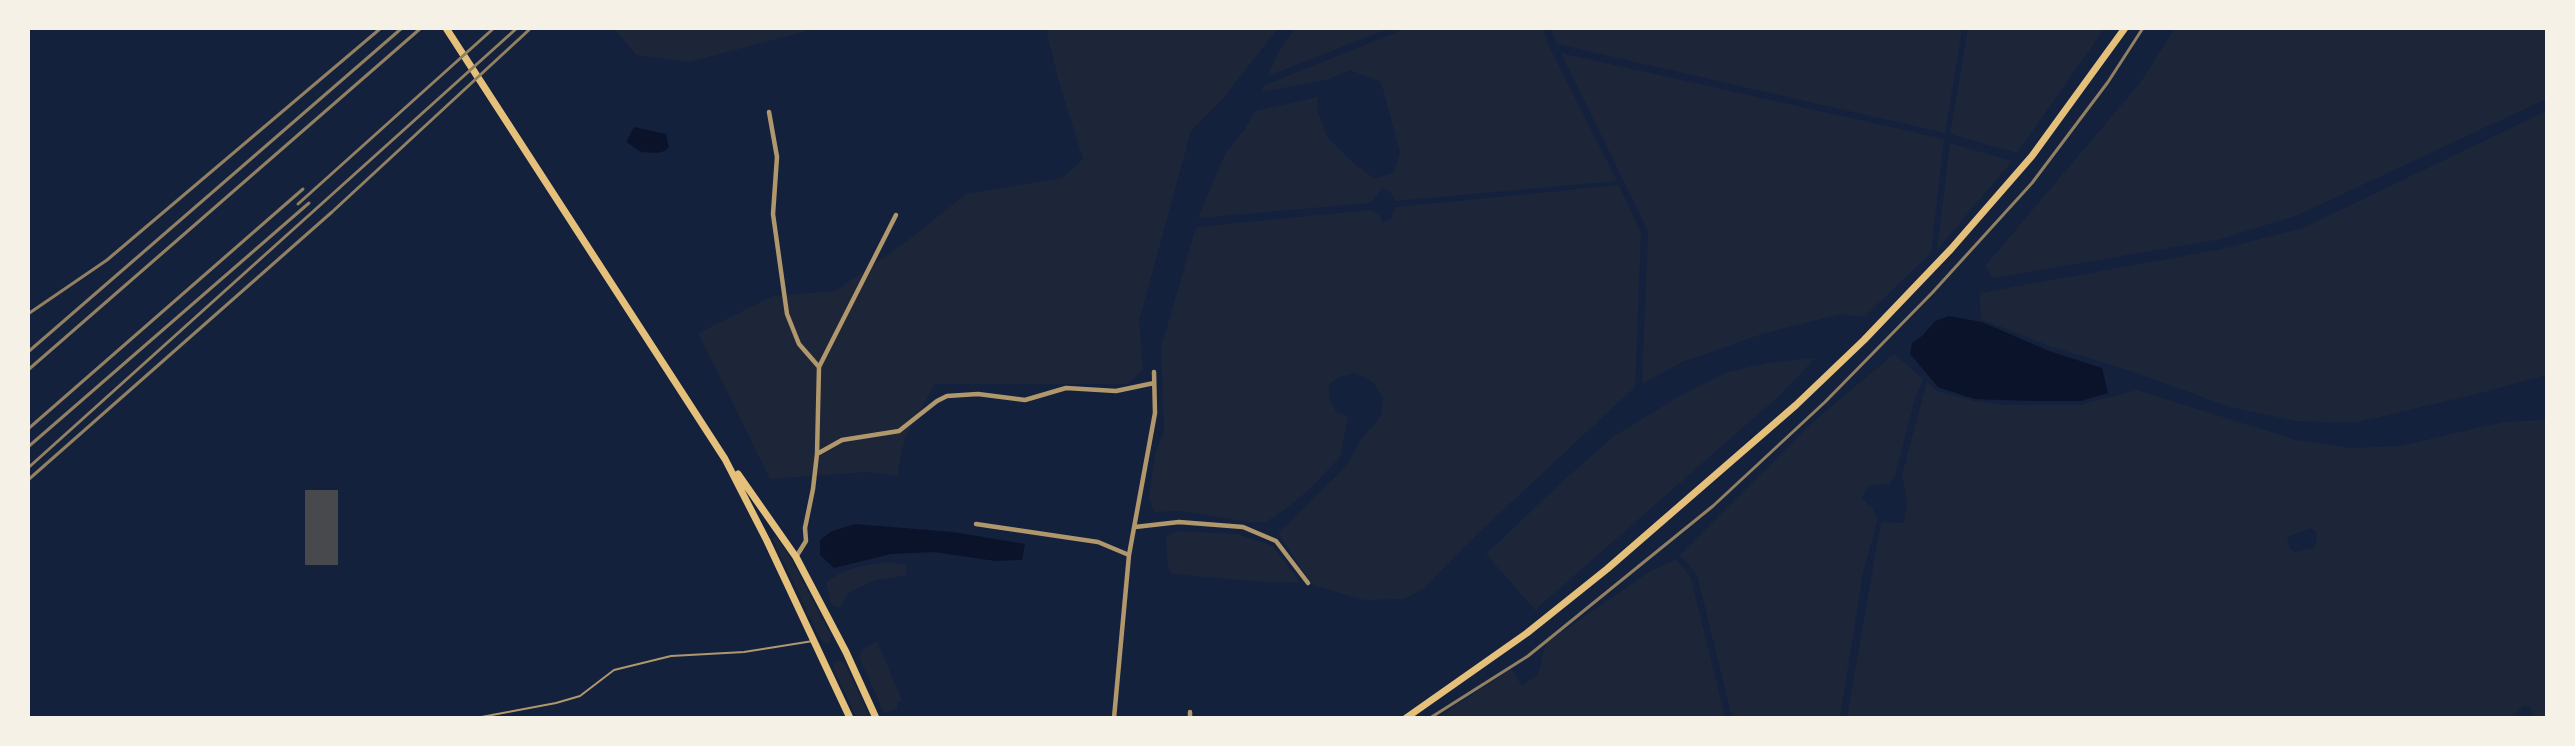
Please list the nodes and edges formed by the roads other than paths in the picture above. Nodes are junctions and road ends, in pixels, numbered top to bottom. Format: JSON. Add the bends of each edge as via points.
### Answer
{"nodes":[{"id":1,"x":446,"y":28,"type":"edge"},
{"id":2,"x":2125,"y":28,"type":"edge"},
{"id":3,"x":769,"y":112,"type":"dead end"},
{"id":4,"x":896,"y":215,"type":"dead end"},
{"id":5,"x":819,"y":367,"type":"junction"},
{"id":6,"x":1154,"y":372,"type":"dead end"},
{"id":7,"x":1154,"y":383,"type":"junction"},
{"id":8,"x":715,"y":442,"type":"junction"},
{"id":9,"x":817,"y":454,"type":"junction"},
{"id":10,"x":976,"y":524,"type":"dead end"},
{"id":11,"x":1135,"y":527,"type":"junction"},
{"id":12,"x":1129,"y":555,"type":"junction"},
{"id":13,"x":796,"y":557,"type":"junction"},
{"id":14,"x":1308,"y":584,"type":"dead end"},
{"id":15,"x":815,"y":641,"type":"junction"},
{"id":16,"x":476,"y":717,"type":"edge"},
{"id":17,"x":850,"y":717,"type":"edge"},
{"id":18,"x":876,"y":717,"type":"edge"},
{"id":19,"x":1114,"y":717,"type":"edge"},
{"id":20,"x":1406,"y":717,"type":"edge"}],
"edges":[{"from":1,"to":8,"type":"main road"},
{"from":2,"to":20,"type":"main road","via":[[2032,156],[1864,340],[1665,520],[1527,633]]},
{"from":3,"to":5,"type":"street","via":[[777,157],[773,213],[787,314],[799,344]]},
{"from":4,"to":5,"type":"street"},
{"from":5,"to":9,"type":"street"},
{"from":6,"to":7,"type":"street"},
{"from":7,"to":9,"type":"street","via":[[1116,391],[1066,388],[1025,400],[978,394],[947,396],[899,431],[842,441]]},
{"from":7,"to":11,"type":"street","via":[[1155,413]]},
{"from":8,"to":13,"type":"main road"},
{"from":8,"to":15,"type":"main road"},
{"from":9,"to":13,"type":"street","via":[[806,541]]},
{"from":10,"to":12,"type":"street","via":[[1098,542]]},
{"from":11,"to":12,"type":"street"},
{"from":11,"to":14,"type":"street","via":[[1179,522],[1244,527],[1276,541]]},
{"from":12,"to":19,"type":"street"},
{"from":13,"to":18,"type":"main road"},
{"from":15,"to":16,"type":"lane","via":[[744,652],[671,656],[614,670],[580,696],[556,704]]},
{"from":15,"to":17,"type":"main road"}]}
